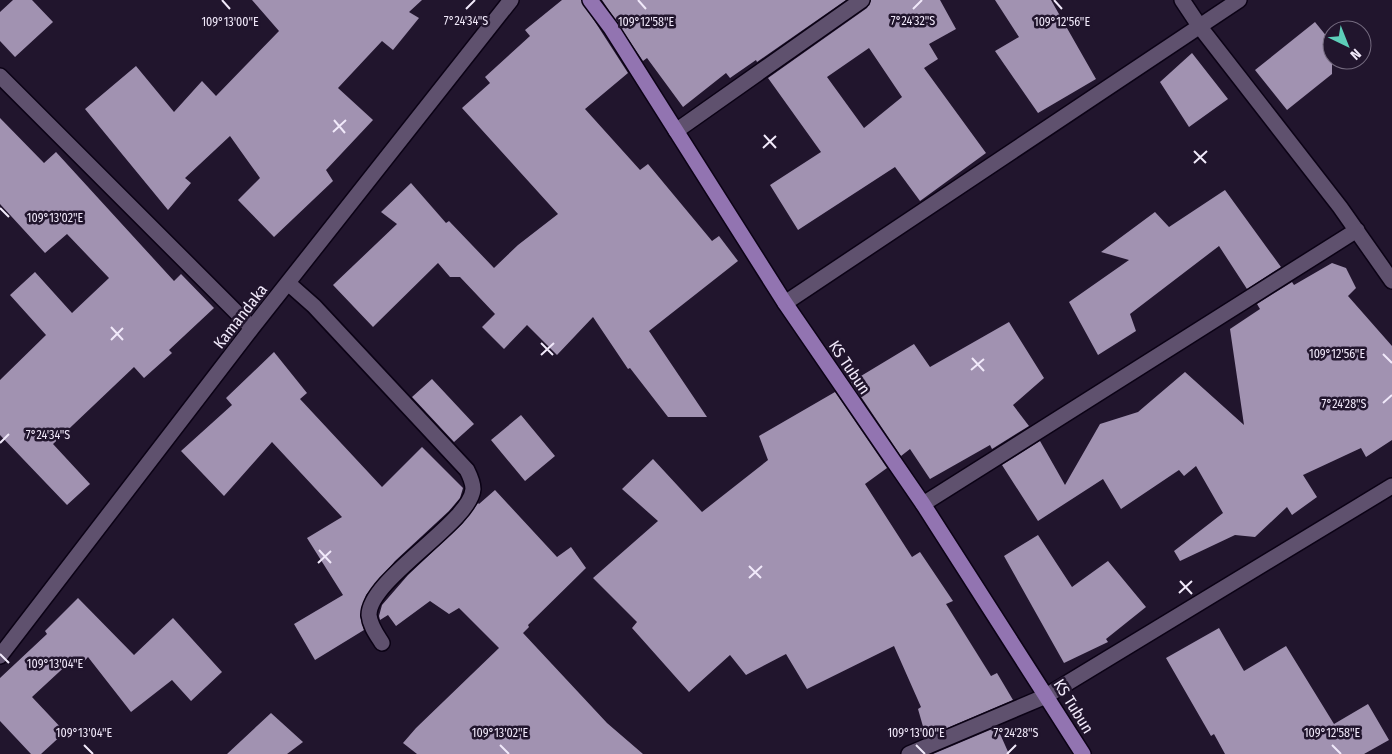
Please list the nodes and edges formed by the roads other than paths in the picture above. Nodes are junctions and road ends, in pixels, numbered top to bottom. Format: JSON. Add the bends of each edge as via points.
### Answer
{"nodes":[{"id":1,"x":511,"y":0,"type":"edge"},
{"id":2,"x":590,"y":0,"type":"edge"},
{"id":3,"x":862,"y":0,"type":"edge"},
{"id":4,"x":1182,"y":0,"type":"edge"},
{"id":5,"x":1240,"y":0,"type":"edge"},
{"id":6,"x":1200,"y":27,"type":"junction"},
{"id":7,"x":0,"y":76,"type":"edge"},
{"id":8,"x":676,"y":131,"type":"junction"},
{"id":9,"x":1357,"y":230,"type":"junction"},
{"id":10,"x":1392,"y":282,"type":"edge"},
{"id":11,"x":288,"y":283,"type":"junction"},
{"id":12,"x":785,"y":303,"type":"junction"},
{"id":13,"x":252,"y":328,"type":"junction"},
{"id":14,"x":1392,"y":486,"type":"edge"},
{"id":15,"x":923,"y":504,"type":"junction"},
{"id":16,"x":382,"y":643,"type":"dead end"},
{"id":17,"x":0,"y":656,"type":"edge"},
{"id":18,"x":1046,"y":696,"type":"junction"},
{"id":19,"x":909,"y":754,"type":"edge"},
{"id":20,"x":1083,"y":754,"type":"edge"}],
"edges":[{"from":1,"to":11,"type":"street","name":"Kamandaka"},
{"from":2,"to":8,"type":"main road","name":"KS Tubun"},
{"from":3,"to":8,"type":"street"},
{"from":4,"to":6,"type":"street"},
{"from":5,"to":6,"type":"street"},
{"from":6,"to":9,"type":"street"},
{"from":6,"to":12,"type":"street"},
{"from":7,"to":13,"type":"street"},
{"from":8,"to":12,"type":"main road","name":"KS Tubun"},
{"from":9,"to":10,"type":"street"},
{"from":9,"to":15,"type":"street"},
{"from":11,"to":13,"type":"street","name":"Kamandaka"},
{"from":11,"to":16,"type":"street","via":[[395,392],[467,470],[471,480],[473,490],[461,511],[376,595],[369,615]]},
{"from":12,"to":15,"type":"main road","name":"KS Tubun"},
{"from":13,"to":17,"type":"street","name":"Kamandaka"},
{"from":14,"to":18,"type":"street"},
{"from":15,"to":18,"type":"main road","name":"KS Tubun"},
{"from":18,"to":19,"type":"street"},
{"from":18,"to":20,"type":"main road","name":"KS Tubun"}]}
